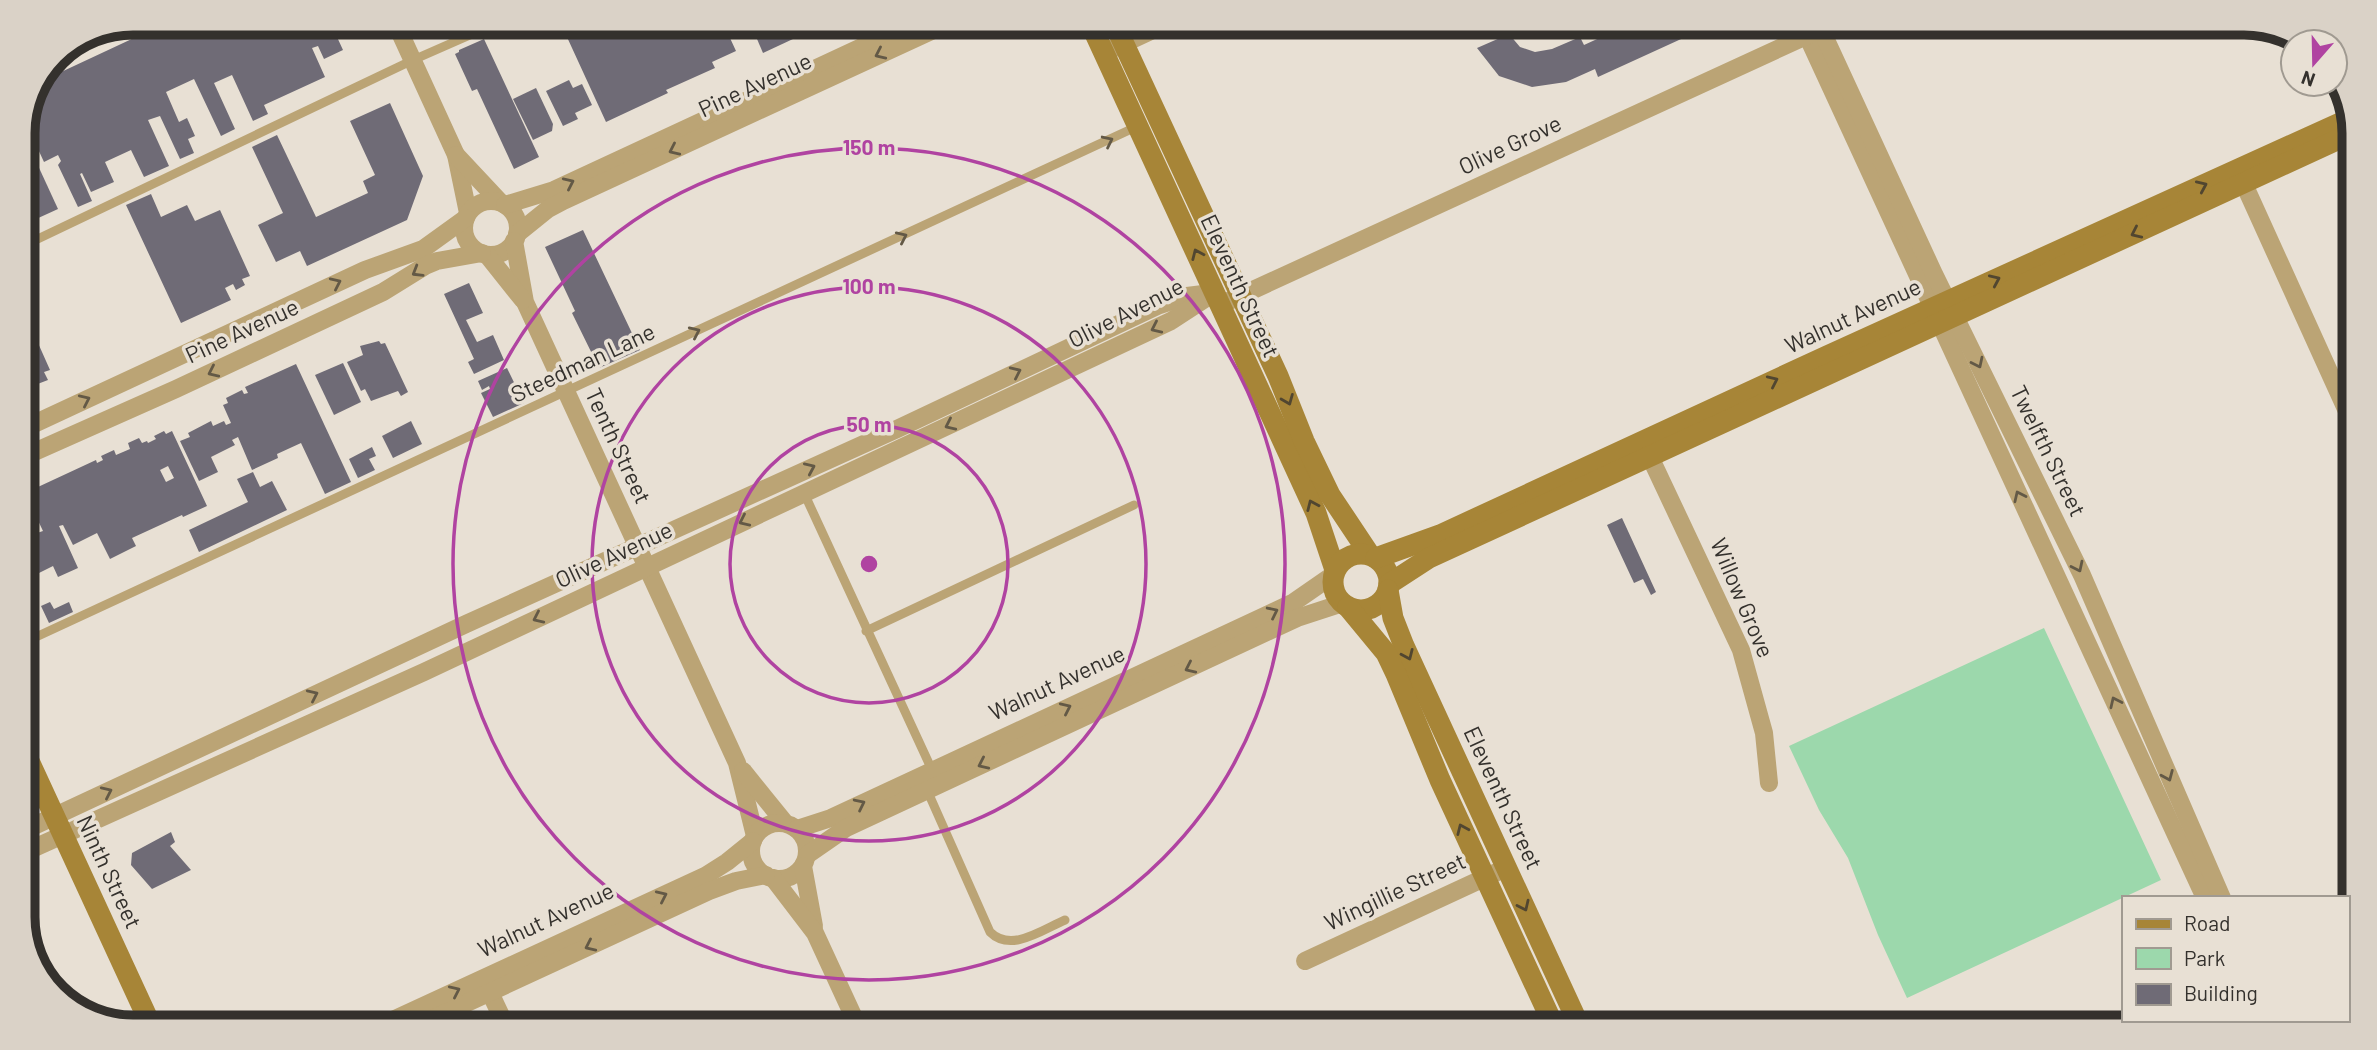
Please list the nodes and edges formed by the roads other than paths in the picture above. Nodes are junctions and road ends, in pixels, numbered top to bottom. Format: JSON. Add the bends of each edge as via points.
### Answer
{"nodes":[{"id":1,"x":401,"y":35,"type":"edge"},
{"id":2,"x":470,"y":35,"type":"edge"},
{"id":3,"x":888,"y":35,"type":"edge"},
{"id":4,"x":923,"y":35,"type":"edge"},
{"id":5,"x":1096,"y":35,"type":"edge"},
{"id":6,"x":1120,"y":35,"type":"edge"},
{"id":7,"x":1804,"y":35,"type":"edge"},
{"id":8,"x":1815,"y":35,"type":"edge"},
{"id":9,"x":1104,"y":53,"type":"junction"},
{"id":10,"x":413,"y":60,"type":"junction"},
{"id":11,"x":1159,"y":118,"type":"junction"},
{"id":12,"x":2341,"y":123,"type":"edge"},
{"id":13,"x":1138,"y":126,"type":"junction"},
{"id":14,"x":2342,"y":138,"type":"edge"},
{"id":15,"x":457,"y":155,"type":"junction"},
{"id":16,"x":2244,"y":184,"type":"junction"},
{"id":17,"x":502,"y":204,"type":"junction"},
{"id":18,"x":467,"y":216,"type":"junction"},
{"id":19,"x":516,"y":238,"type":"junction"},
{"id":20,"x":35,"y":240,"type":"edge"},
{"id":21,"x":484,"y":254,"type":"junction"},
{"id":22,"x":1241,"y":296,"type":"junction"},
{"id":23,"x":1217,"y":299,"type":"junction"},
{"id":24,"x":525,"y":302,"type":"junction"},
{"id":25,"x":1944,"y":311,"type":"junction"},
{"id":26,"x":130,"y":379,"type":"junction"},
{"id":27,"x":566,"y":392,"type":"junction"},
{"id":28,"x":2342,"y":400,"type":"edge"},
{"id":29,"x":142,"y":404,"type":"junction"},
{"id":30,"x":35,"y":423,"type":"edge"},
{"id":31,"x":1647,"y":449,"type":"junction"},
{"id":32,"x":35,"y":452,"type":"edge"},
{"id":33,"x":804,"y":493,"type":"junction"},
{"id":34,"x":1135,"y":505,"type":"dead end"},
{"id":35,"x":637,"y":546,"type":"junction"},
{"id":36,"x":1373,"y":556,"type":"junction"},
{"id":37,"x":647,"y":567,"type":"junction"},
{"id":38,"x":1334,"y":573,"type":"junction"},
{"id":39,"x":1388,"y":587,"type":"junction"},
{"id":40,"x":1346,"y":605,"type":"junction"},
{"id":41,"x":866,"y":631,"type":"junction"},
{"id":42,"x":35,"y":637,"type":"edge"},
{"id":43,"x":737,"y":763,"type":"junction"},
{"id":44,"x":932,"y":770,"type":"junction"},
{"id":45,"x":35,"y":774,"type":"edge"},
{"id":46,"x":1769,"y":783,"type":"dead end"},
{"id":47,"x":927,"y":790,"type":"junction"},
{"id":48,"x":54,"y":815,"type":"junction"},
{"id":49,"x":35,"y":825,"type":"edge"},
{"id":50,"x":791,"y":826,"type":"junction"},
{"id":51,"x":63,"y":835,"type":"junction"},
{"id":52,"x":754,"y":839,"type":"junction"},
{"id":53,"x":35,"y":848,"type":"edge"},
{"id":54,"x":805,"y":860,"type":"junction"},
{"id":55,"x":1506,"y":867,"type":"junction"},
{"id":56,"x":769,"y":876,"type":"junction"},
{"id":57,"x":1484,"y":877,"type":"junction"},
{"id":58,"x":2202,"y":888,"type":"edge"},
{"id":59,"x":2218,"y":896,"type":"edge"},
{"id":60,"x":1065,"y":920,"type":"dead end"},
{"id":61,"x":815,"y":933,"type":"junction"},
{"id":62,"x":1305,"y":961,"type":"dead end"},
{"id":63,"x":486,"y":985,"type":"junction"},
{"id":64,"x":146,"y":1015,"type":"edge"},
{"id":65,"x":406,"y":1015,"type":"edge"},
{"id":66,"x":438,"y":1015,"type":"edge"},
{"id":67,"x":501,"y":1015,"type":"edge"},
{"id":68,"x":853,"y":1015,"type":"edge"},
{"id":69,"x":1549,"y":1015,"type":"edge"},
{"id":70,"x":1574,"y":1015,"type":"edge"}],
"edges":[{"from":1,"to":10,"type":"street"},
{"from":2,"to":10,"type":"lane"},
{"from":17,"to":3,"type":"street","name":"Pine Avenue","one_way":true,"via":[[554,190]]},
{"from":4,"to":19,"type":"street","name":"Pine Avenue","one_way":true,"via":[[563,201]]},
{"from":5,"to":9,"type":"main road","name":"Eleventh Street"},
{"from":6,"to":9,"type":"street"},
{"from":6,"to":11,"type":"main road","name":"Eleventh Street"},
{"from":7,"to":22,"type":"street","name":"Olive Grove"},
{"from":8,"to":25,"type":"street","name":"Twelfth Street"},
{"from":9,"to":13,"type":"main road","name":"Eleventh Street"},
{"from":10,"to":15,"type":"street"},
{"from":10,"to":20,"type":"lane"},
{"from":11,"to":13,"type":"lane","name":"Steedman Lane"},
{"from":11,"to":22,"type":"main road","name":"Eleventh Street"},
{"from":25,"to":12,"type":"main road","name":"Walnut Avenue","one_way":true},
{"from":23,"to":13,"type":"main road","name":"Eleventh Street","one_way":true},
{"from":27,"to":13,"type":"lane","name":"Steedman Lane","one_way":true},
{"from":14,"to":16,"type":"main road","name":"Walnut Avenue"},
{"from":15,"to":17,"type":"street"},
{"from":15,"to":18,"type":"street"},
{"from":16,"to":25,"type":"main road","name":"Walnut Avenue","one_way":true},
{"from":16,"to":28,"type":"street"},
{"from":17,"to":18,"type":"street","via":[[482,202]]},
{"from":17,"to":19,"type":"street","via":[[516,217]]},
{"from":18,"to":21,"type":"street","via":[[465,235],[474,249]]},
{"from":26,"to":18,"type":"street","name":"Pine Avenue","one_way":true,"via":[[365,270],[423,249]]},
{"from":19,"to":21,"type":"street","via":[[503,252]]},
{"from":19,"to":24,"type":"street","name":"Tenth Street"},
{"from":21,"to":24,"type":"street","name":"Tenth Street"},
{"from":21,"to":29,"type":"street","name":"Pine Avenue","one_way":true,"via":[[425,266],[383,292]]},
{"from":22,"to":23,"type":"street","name":"Olive Grove"},
{"from":22,"to":36,"type":"main road","name":"Eleventh Street","one_way":true,"via":[[1330,495]]},
{"from":23,"to":33,"type":"street","name":"Olive Avenue","one_way":true},
{"from":35,"to":23,"type":"street","name":"Olive Avenue","one_way":true,"via":[[1157,306],[1187,296]]},
{"from":38,"to":23,"type":"main road","name":"Eleventh Street","one_way":true,"via":[[1316,513]]},
{"from":24,"to":27,"type":"street","name":"Tenth Street"},
{"from":25,"to":31,"type":"main road","name":"Walnut Avenue"},
{"from":25,"to":58,"type":"street","name":"Twelfth Street","via":[[2082,575]]},
{"from":26,"to":29,"type":"street"},
{"from":30,"to":26,"type":"street","name":"Pine Avenue","one_way":true},
{"from":27,"to":35,"type":"street","name":"Tenth Street"},
{"from":27,"to":42,"type":"lane","name":"Steedman Lane"},
{"from":29,"to":32,"type":"street","name":"Pine Avenue"},
{"from":31,"to":36,"type":"main road","name":"Walnut Avenue","via":[[1440,535]]},
{"from":31,"to":39,"type":"main road","name":"Walnut Avenue","via":[[1429,558]]},
{"from":31,"to":46,"type":"street","name":"Willow Grove","via":[[1741,650],[1763,733]]},
{"from":33,"to":37,"type":"street","name":"Olive Avenue","one_way":true},
{"from":33,"to":41,"type":"lane"},
{"from":34,"to":41,"type":"lane"},
{"from":35,"to":37,"type":"street","name":"Tenth Street"},
{"from":48,"to":35,"type":"street","name":"Olive Avenue","one_way":true},
{"from":36,"to":38,"type":"main road","via":[[1346,558]]},
{"from":36,"to":39,"type":"main road","via":[[1386,569]]},
{"from":37,"to":43,"type":"street","name":"Tenth Street"},
{"from":37,"to":51,"type":"street","name":"Olive Avenue","one_way":true},
{"from":38,"to":40,"type":"main road","via":[[1334,590]]},
{"from":44,"to":38,"type":"street","name":"Walnut Avenue","one_way":true,"via":[[1294,602]]},
{"from":39,"to":40,"type":"main road","via":[[1376,605],[1358,610]]},
{"from":39,"to":55,"type":"main road","name":"Eleventh Street","one_way":true,"via":[[1404,646]]},
{"from":40,"to":47,"type":"street","name":"Walnut Avenue","one_way":true,"via":[[1297,618]]},
{"from":57,"to":40,"type":"main road","name":"Eleventh Street","one_way":true,"via":[[1386,653]]},
{"from":41,"to":44,"type":"lane"},
{"from":43,"to":50,"type":"street","name":"Tenth Street"},
{"from":43,"to":52,"type":"street","name":"Tenth Street"},
{"from":50,"to":44,"type":"street","name":"Walnut Avenue","one_way":true,"via":[[831,818]]},
{"from":45,"to":48,"type":"main road","name":"Ninth Street"},
{"from":47,"to":54,"type":"street","name":"Walnut Avenue","via":[[846,828]]},
{"from":47,"to":60,"type":"lane","via":[[996,938],[1016,941]]},
{"from":48,"to":49,"type":"street","name":"Olive Avenue"},
{"from":48,"to":51,"type":"main road","name":"Ninth Street"},
{"from":50,"to":52,"type":"street","via":[[768,825]]},
{"from":50,"to":54,"type":"street","via":[[805,841]]},
{"from":51,"to":53,"type":"street","name":"Olive Avenue"},
{"from":51,"to":64,"type":"main road","name":"Ninth Street"},
{"from":52,"to":56,"type":"street","via":[[752,857]]},
{"from":63,"to":52,"type":"street","name":"Walnut Avenue","one_way":true,"via":[[705,876]]},
{"from":54,"to":56,"type":"street","via":[[790,877]]},
{"from":54,"to":61,"type":"street"},
{"from":55,"to":57,"type":"street","name":"Wingillie Street"},
{"from":55,"to":70,"type":"main road","name":"Eleventh Street","one_way":true},
{"from":56,"to":61,"type":"street"},
{"from":56,"to":63,"type":"street","name":"Walnut Avenue","one_way":true,"via":[[709,891]]},
{"from":57,"to":62,"type":"street","name":"Wingillie Street"},
{"from":57,"to":69,"type":"main road","name":"Eleventh Street"},
{"from":58,"to":59,"type":"street","name":"Twelfth Street"},
{"from":61,"to":68,"type":"street"},
{"from":65,"to":63,"type":"street","name":"Walnut Avenue","one_way":true},
{"from":63,"to":66,"type":"street","name":"Walnut Avenue"},
{"from":63,"to":67,"type":"street"}]}
